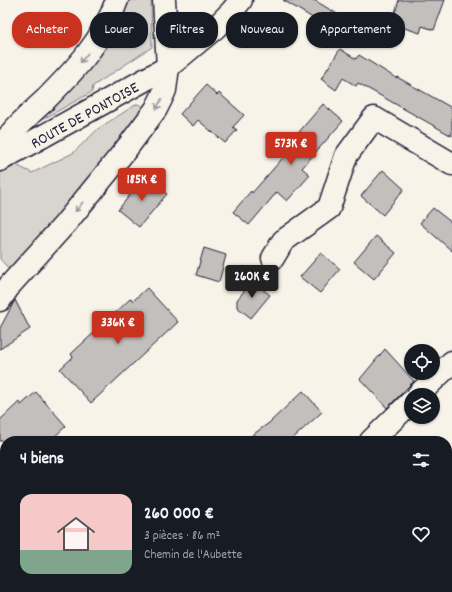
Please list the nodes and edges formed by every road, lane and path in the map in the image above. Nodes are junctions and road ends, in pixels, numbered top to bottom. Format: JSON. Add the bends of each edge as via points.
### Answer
{"nodes":[{"id":1,"x":117,"y":0,"type":"edge"},
{"id":2,"x":164,"y":0,"type":"edge"},
{"id":3,"x":241,"y":0,"type":"edge"},
{"id":4,"x":168,"y":67,"type":"junction"},
{"id":5,"x":0,"y":149,"type":"edge"},
{"id":6,"x":0,"y":160,"type":"edge"},
{"id":7,"x":452,"y":164,"type":"edge"},
{"id":8,"x":273,"y":258,"type":"dead end"},
{"id":9,"x":0,"y":300,"type":"edge"},
{"id":10,"x":452,"y":362,"type":"edge"},
{"id":11,"x":425,"y":388,"type":"edge"},
{"id":12,"x":404,"y":409,"type":"edge"},
{"id":13,"x":376,"y":436,"type":"edge"}],
"edges":[{"from":1,"to":5,"type":"street","one_way":true,"via":[[97,42],[79,65],[12,131]]},
{"from":2,"to":4,"type":"street"},
{"from":3,"to":4,"type":"street","name":"ROUTE DE PONTOISE","via":[[215,28]]},
{"from":4,"to":6,"type":"street","name":"ROUTE DE PONTOISE"},
{"from":4,"to":9,"type":"street","one_way":true,"via":[[162,99],[156,109],[65,224],[10,285]]},
{"from":7,"to":8,"type":"street","via":[[374,118],[346,156],[329,208],[284,242]]},
{"from":10,"to":11,"type":"street"},
{"from":12,"to":13,"type":"street"}]}
